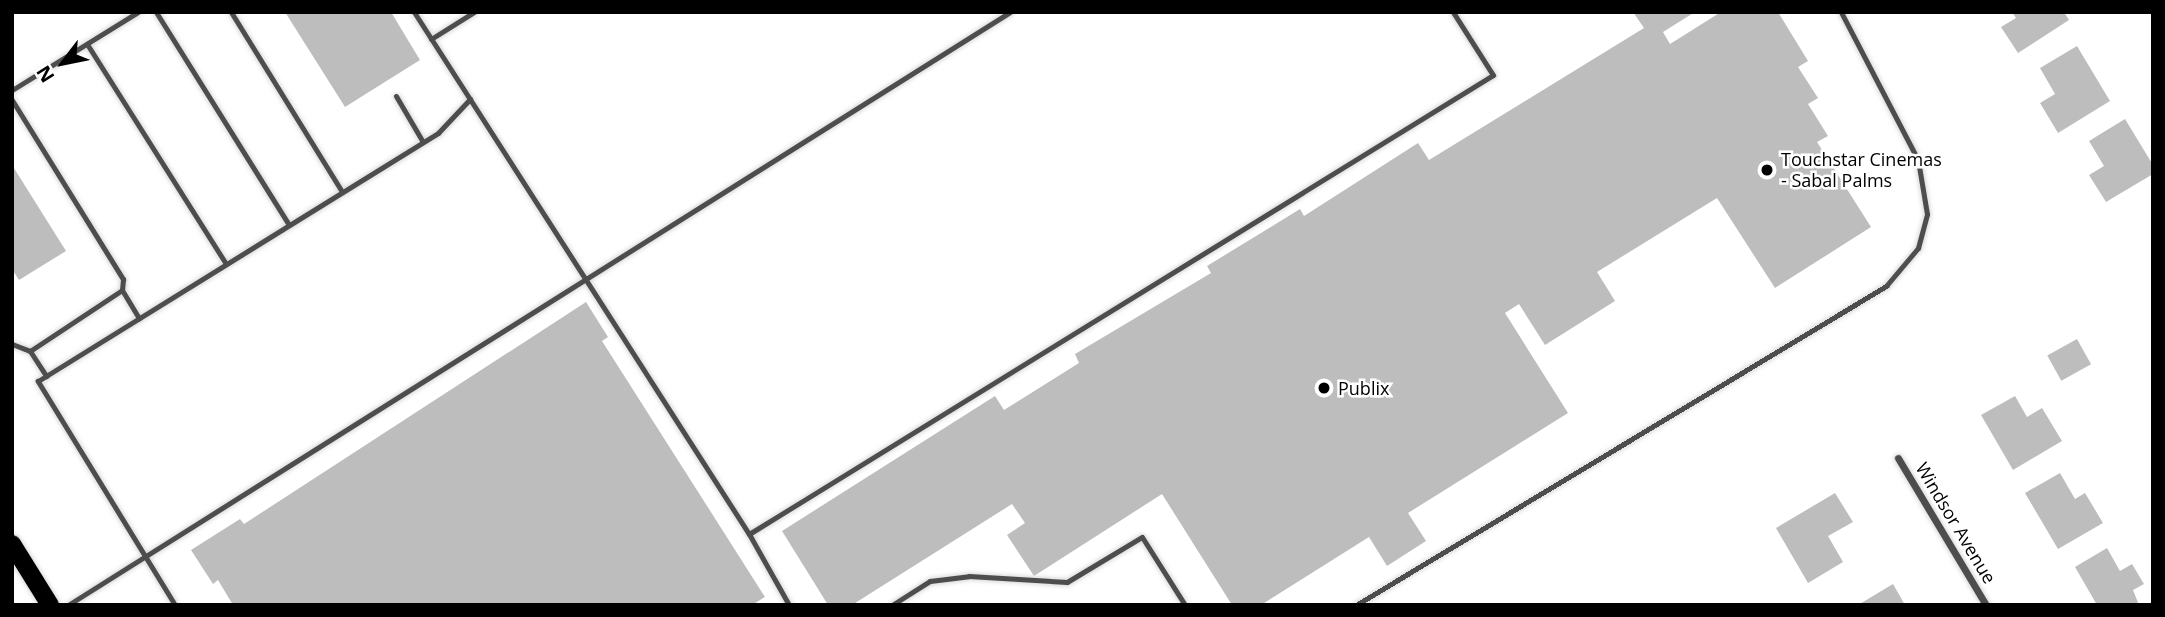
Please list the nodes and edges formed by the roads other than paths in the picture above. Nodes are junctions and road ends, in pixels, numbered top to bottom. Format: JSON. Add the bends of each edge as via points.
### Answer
{"nodes":[{"id":1,"x":138,"y":12,"type":"edge"},
{"id":2,"x":156,"y":12,"type":"edge"},
{"id":3,"x":230,"y":12,"type":"edge"},
{"id":4,"x":414,"y":12,"type":"edge"},
{"id":5,"x":474,"y":12,"type":"edge"},
{"id":6,"x":1010,"y":12,"type":"edge"},
{"id":7,"x":1453,"y":12,"type":"edge"},
{"id":8,"x":1841,"y":12,"type":"edge"},
{"id":9,"x":431,"y":39,"type":"junction"},
{"id":10,"x":87,"y":44,"type":"junction"},
{"id":11,"x":12,"y":90,"type":"edge"},
{"id":12,"x":396,"y":96,"type":"dead end"},
{"id":13,"x":470,"y":99,"type":"junction"},
{"id":14,"x":12,"y":100,"type":"edge"},
{"id":15,"x":423,"y":142,"type":"junction"},
{"id":16,"x":342,"y":192,"type":"junction"},
{"id":17,"x":289,"y":225,"type":"junction"},
{"id":18,"x":226,"y":264,"type":"junction"},
{"id":19,"x":586,"y":279,"type":"junction"},
{"id":20,"x":122,"y":290,"type":"junction"},
{"id":21,"x":139,"y":318,"type":"junction"},
{"id":22,"x":12,"y":344,"type":"edge"},
{"id":23,"x":30,"y":351,"type":"junction"},
{"id":24,"x":46,"y":376,"type":"junction"},
{"id":25,"x":1898,"y":458,"type":"dead end"},
{"id":26,"x":749,"y":534,"type":"junction"},
{"id":27,"x":12,"y":544,"type":"edge"},
{"id":28,"x":145,"y":557,"type":"junction"},
{"id":29,"x":50,"y":605,"type":"edge"},
{"id":30,"x":68,"y":605,"type":"edge"},
{"id":31,"x":175,"y":605,"type":"edge"},
{"id":32,"x":789,"y":605,"type":"edge"},
{"id":33,"x":892,"y":605,"type":"edge"},
{"id":34,"x":1185,"y":605,"type":"edge"},
{"id":35,"x":1356,"y":605,"type":"edge"},
{"id":36,"x":1986,"y":605,"type":"edge"}],
"edges":[{"from":1,"to":10,"type":"lane"},
{"from":2,"to":17,"type":"lane"},
{"from":3,"to":16,"type":"lane"},
{"from":4,"to":9,"type":"lane"},
{"from":5,"to":9,"type":"lane"},
{"from":6,"to":19,"type":"lane"},
{"from":7,"to":26,"type":"lane","via":[[1493,75]]},
{"from":8,"to":35,"type":"lane","via":[[1918,160],[1927,214],[1918,248],[1886,286]]},
{"from":9,"to":13,"type":"lane"},
{"from":10,"to":11,"type":"lane"},
{"from":10,"to":18,"type":"lane"},
{"from":12,"to":15,"type":"lane"},
{"from":13,"to":15,"type":"lane"},
{"from":13,"to":19,"type":"lane"},
{"from":14,"to":20,"type":"lane","via":[[123,279]]},
{"from":15,"to":16,"type":"lane"},
{"from":16,"to":17,"type":"lane"},
{"from":17,"to":18,"type":"lane"},
{"from":18,"to":21,"type":"lane"},
{"from":19,"to":26,"type":"lane"},
{"from":19,"to":28,"type":"lane"},
{"from":20,"to":21,"type":"lane"},
{"from":20,"to":23,"type":"lane"},
{"from":21,"to":24,"type":"lane"},
{"from":22,"to":23,"type":"lane"},
{"from":23,"to":24,"type":"lane"},
{"from":24,"to":28,"type":"lane","via":[[38,381]]},
{"from":25,"to":36,"type":"street","name":"Windsor Avenue"},
{"from":26,"to":32,"type":"lane"},
{"from":27,"to":29,"type":"main road"},
{"from":28,"to":30,"type":"lane"},
{"from":28,"to":31,"type":"lane"},
{"from":33,"to":34,"type":"lane","via":[[930,581],[969,576],[1067,582],[1142,537]]}]}
